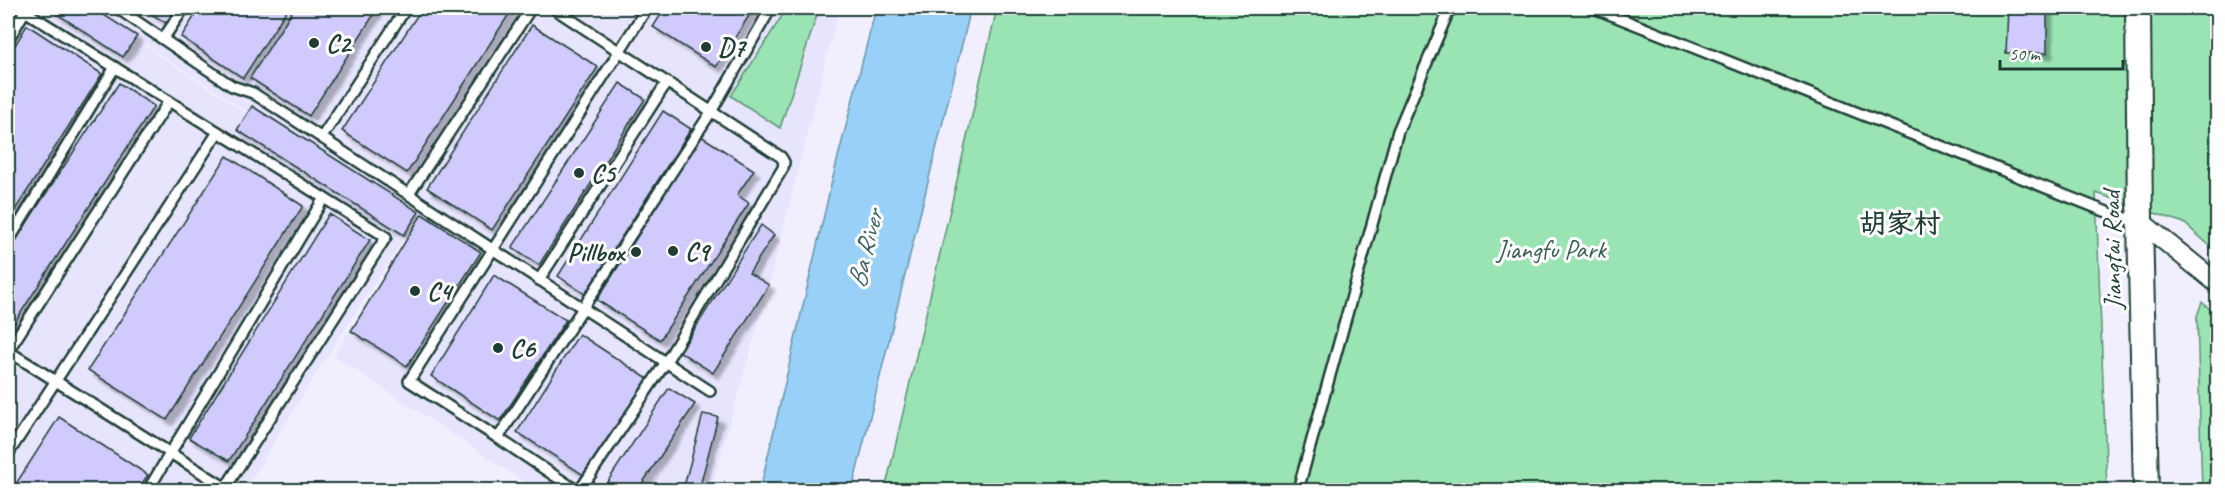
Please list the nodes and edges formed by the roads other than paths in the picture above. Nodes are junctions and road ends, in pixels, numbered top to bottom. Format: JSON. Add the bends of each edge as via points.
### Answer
{"nodes":[{"id":1,"x":117,"y":8,"type":"edge"},
{"id":2,"x":184,"y":8,"type":"edge"},
{"id":3,"x":406,"y":8,"type":"edge"},
{"id":4,"x":531,"y":8,"type":"edge"},
{"id":5,"x":553,"y":8,"type":"edge"},
{"id":6,"x":647,"y":8,"type":"edge"},
{"id":7,"x":771,"y":8,"type":"edge"},
{"id":8,"x":1450,"y":8,"type":"edge"},
{"id":9,"x":1594,"y":8,"type":"edge"},
{"id":10,"x":2138,"y":8,"type":"edge"},
{"id":11,"x":23,"y":9,"type":"edge"},
{"id":12,"x":163,"y":39,"type":"junction"},
{"id":13,"x":8,"y":40,"type":"edge"},
{"id":14,"x":619,"y":51,"type":"junction"},
{"id":15,"x":115,"y":67,"type":"junction"},
{"id":16,"x":667,"y":82,"type":"junction"},
{"id":17,"x":169,"y":101,"type":"junction"},
{"id":18,"x":711,"y":112,"type":"junction"},
{"id":19,"x":218,"y":132,"type":"junction"},
{"id":20,"x":322,"y":137,"type":"junction"},
{"id":21,"x":409,"y":194,"type":"junction"},
{"id":22,"x":324,"y":198,"type":"junction"},
{"id":23,"x":2140,"y":221,"type":"junction"},
{"id":24,"x":8,"y":242,"type":"edge"},
{"id":25,"x":492,"y":249,"type":"junction"},
{"id":26,"x":539,"y":279,"type":"junction"},
{"id":27,"x":2217,"y":284,"type":"edge"},
{"id":28,"x":583,"y":308,"type":"junction"},
{"id":29,"x":8,"y":351,"type":"edge"},
{"id":30,"x":666,"y":362,"type":"junction"},
{"id":31,"x":55,"y":381,"type":"junction"},
{"id":32,"x":710,"y":391,"type":"dead end"},
{"id":33,"x":498,"y":438,"type":"junction"},
{"id":34,"x":8,"y":454,"type":"edge"},
{"id":35,"x":171,"y":454,"type":"junction"},
{"id":36,"x":225,"y":489,"type":"edge"},
{"id":37,"x":148,"y":490,"type":"edge"},
{"id":38,"x":578,"y":490,"type":"edge"},
{"id":39,"x":1298,"y":490,"type":"edge"},
{"id":40,"x":2146,"y":490,"type":"edge"}],
"edges":[{"from":1,"to":12,"type":"lane"},
{"from":2,"to":12,"type":"lane"},
{"from":3,"to":20,"type":"lane"},
{"from":4,"to":21,"type":"lane"},
{"from":5,"to":14,"type":"lane"},
{"from":6,"to":14,"type":"lane"},
{"from":7,"to":18,"type":"lane"},
{"from":8,"to":39,"type":"lane","via":[[1398,131]]},
{"from":9,"to":23,"type":"lane","via":[[2117,216]]},
{"from":10,"to":23,"type":"main road","name":"Jiangtai Road"},
{"from":11,"to":13,"type":"lane"},
{"from":11,"to":15,"type":"lane"},
{"from":12,"to":20,"type":"lane","via":[[232,86],[253,93]]},
{"from":14,"to":16,"type":"lane"},
{"from":14,"to":25,"type":"lane"},
{"from":15,"to":17,"type":"lane"},
{"from":15,"to":24,"type":"lane"},
{"from":16,"to":18,"type":"lane"},
{"from":16,"to":26,"type":"lane"},
{"from":17,"to":19,"type":"lane"},
{"from":17,"to":29,"type":"lane"},
{"from":18,"to":28,"type":"lane"},
{"from":18,"to":30,"type":"lane","via":[[782,157],[783,168]]},
{"from":19,"to":22,"type":"lane"},
{"from":19,"to":31,"type":"lane"},
{"from":20,"to":21,"type":"lane"},
{"from":21,"to":25,"type":"lane"},
{"from":22,"to":35,"type":"lane"},
{"from":22,"to":36,"type":"lane","via":[[386,237]]},
{"from":23,"to":27,"type":"street"},
{"from":23,"to":40,"type":"main road","name":"Jiangtai Road"},
{"from":25,"to":26,"type":"lane"},
{"from":25,"to":33,"type":"lane","via":[[409,381]]},
{"from":26,"to":28,"type":"lane"},
{"from":28,"to":30,"type":"lane"},
{"from":28,"to":33,"type":"lane"},
{"from":29,"to":31,"type":"lane"},
{"from":30,"to":32,"type":"lane"},
{"from":30,"to":38,"type":"lane"},
{"from":31,"to":34,"type":"lane"},
{"from":31,"to":35,"type":"lane"},
{"from":33,"to":38,"type":"lane"},
{"from":35,"to":36,"type":"lane"},
{"from":35,"to":37,"type":"lane"}]}
